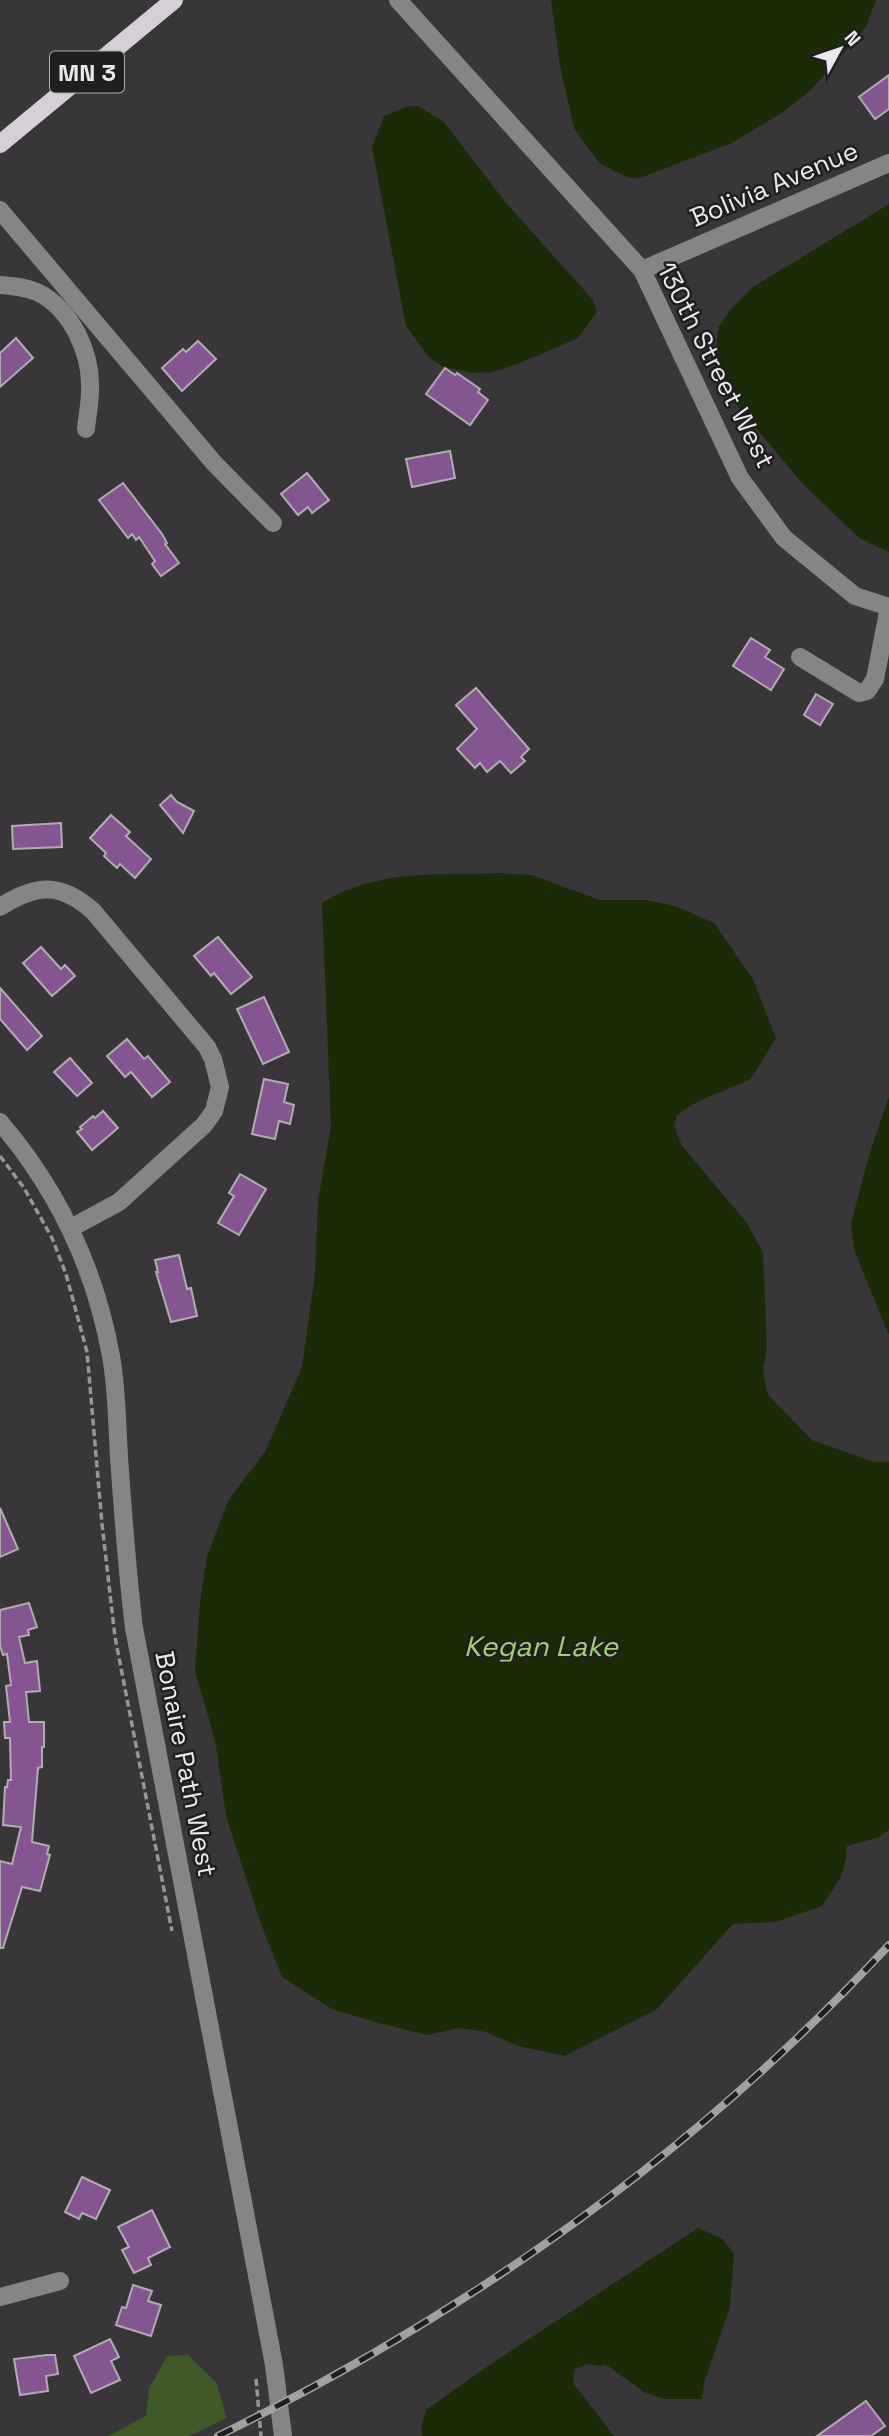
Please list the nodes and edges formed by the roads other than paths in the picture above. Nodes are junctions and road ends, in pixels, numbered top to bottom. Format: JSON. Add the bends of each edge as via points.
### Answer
{"nodes":[{"id":1,"x":174,"y":0,"type":"edge"},
{"id":2,"x":398,"y":0,"type":"edge"},
{"id":3,"x":0,"y":144,"type":"edge"},
{"id":4,"x":889,"y":163,"type":"edge"},
{"id":5,"x":0,"y":210,"type":"edge"},
{"id":6,"x":642,"y":270,"type":"junction"},
{"id":7,"x":0,"y":285,"type":"edge"},
{"id":8,"x":86,"y":429,"type":"dead end"},
{"id":9,"x":273,"y":523,"type":"dead end"},
{"id":10,"x":889,"y":607,"type":"edge"},
{"id":11,"x":800,"y":657,"type":"dead end"},
{"id":12,"x":0,"y":907,"type":"edge"},
{"id":13,"x":0,"y":1122,"type":"edge"},
{"id":14,"x":71,"y":1228,"type":"junction"},
{"id":15,"x":60,"y":2281,"type":"dead end"},
{"id":16,"x":0,"y":2297,"type":"edge"},
{"id":17,"x":283,"y":2436,"type":"edge"}],
"edges":[{"from":1,"to":3,"type":"main road","number":"MN 3"},
{"from":2,"to":6,"type":"street","name":"130th Street West"},
{"from":4,"to":6,"type":"street","name":"Bolivia Avenue"},
{"from":5,"to":9,"type":"street","via":[[214,463]]},
{"from":6,"to":10,"type":"street","name":"130th Street West","via":[[740,478],[784,538],[855,596]]},
{"from":7,"to":8,"type":"street","via":[[38,293],[71,323],[88,370]]},
{"from":10,"to":11,"type":"street","via":[[875,679],[867,691],[859,693]]},
{"from":12,"to":14,"type":"street","via":[[29,891],[45,889],[78,898],[207,1047],[218,1075],[219,1098],[204,1125],[119,1202]]},
{"from":13,"to":14,"type":"street","name":"Bonaire Path West","via":[[38,1171]]},
{"from":14,"to":17,"type":"street","name":"Bonaire Path West","via":[[102,1314],[112,1358],[134,1628],[274,2365]]},
{"from":15,"to":16,"type":"street"}]}
